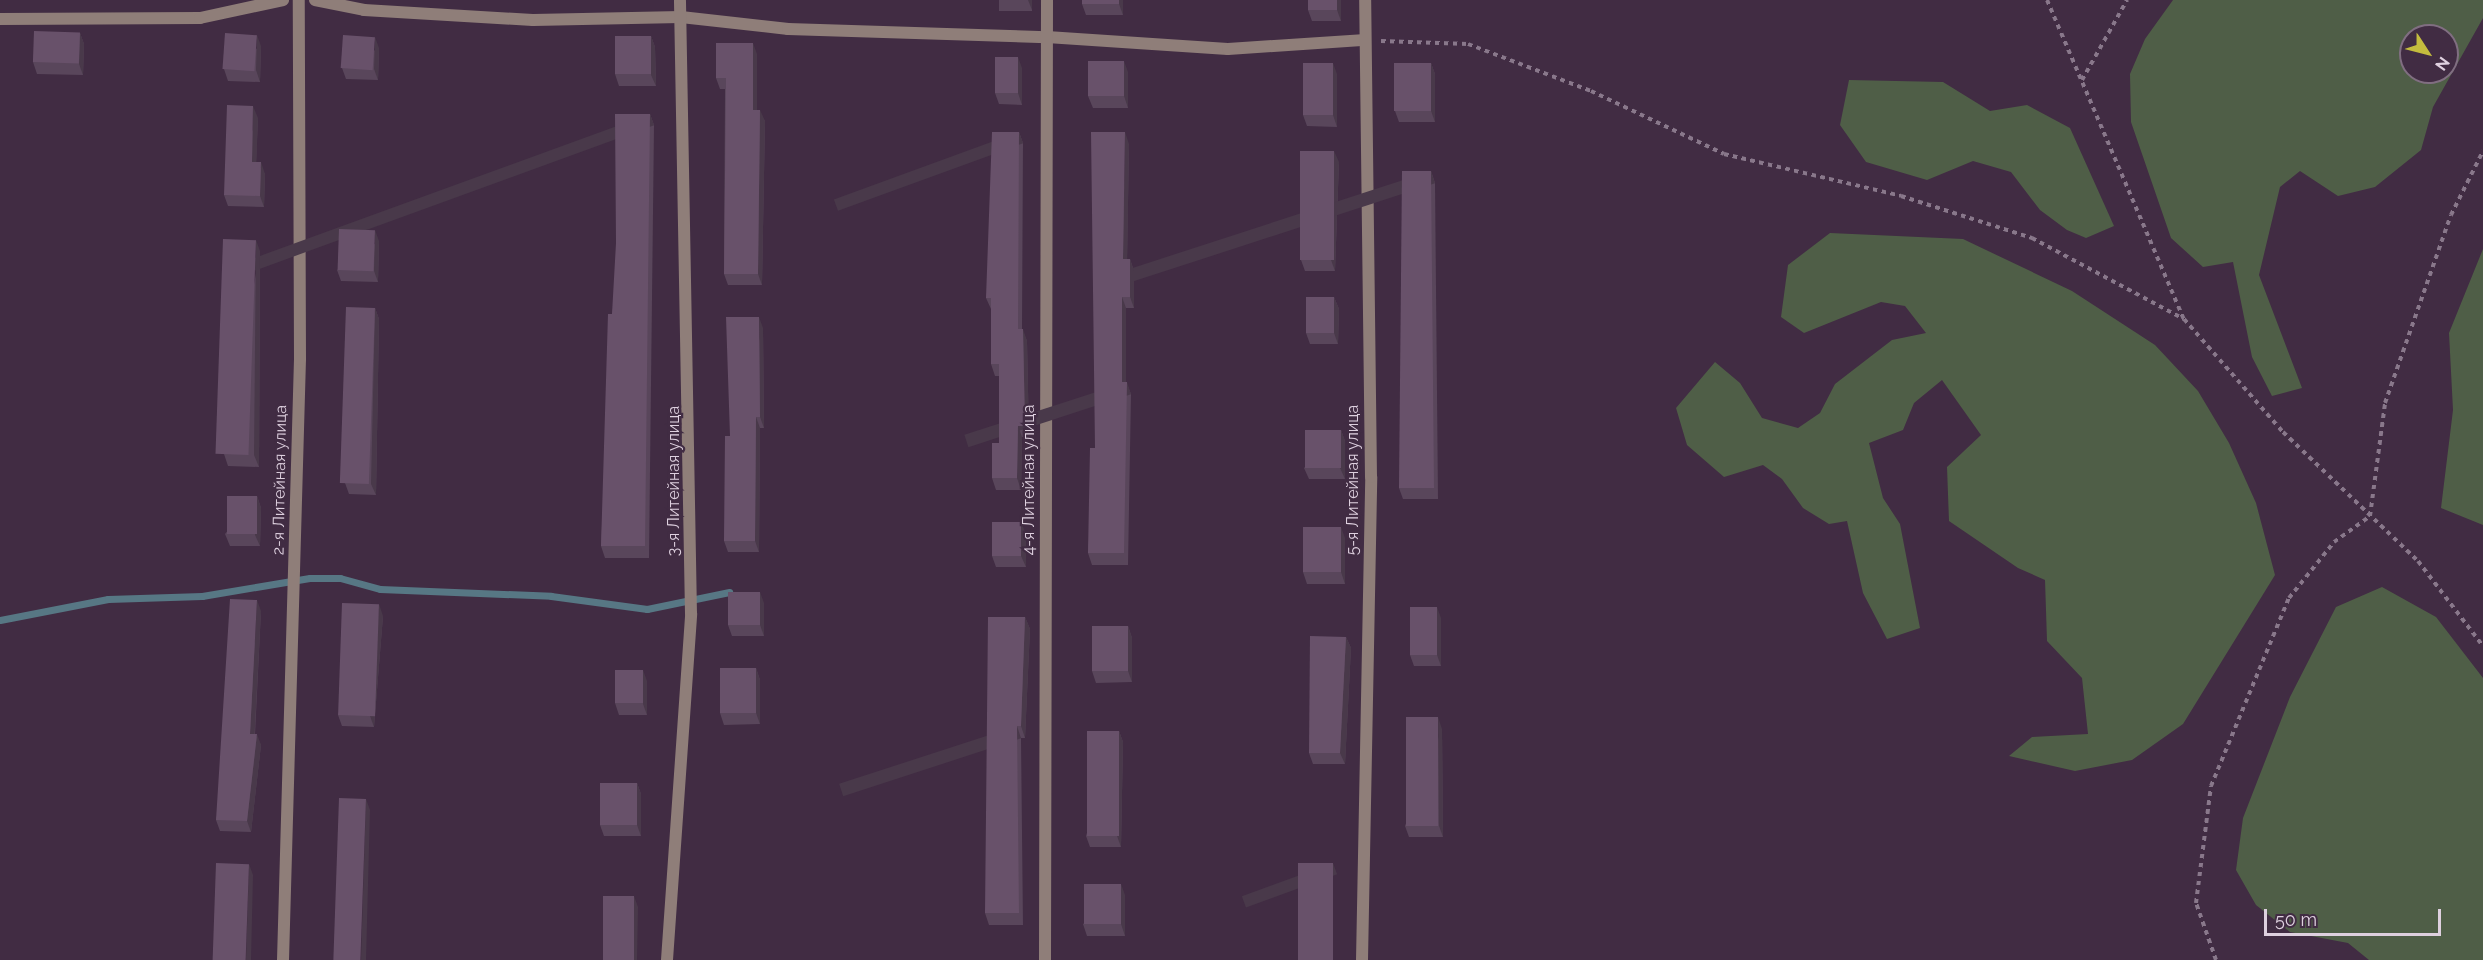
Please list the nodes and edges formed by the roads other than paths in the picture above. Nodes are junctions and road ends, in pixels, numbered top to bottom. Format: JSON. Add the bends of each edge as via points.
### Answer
{"nodes":[{"id":1,"x":283,"y":0,"type":"edge"},
{"id":2,"x":299,"y":0,"type":"edge"},
{"id":3,"x":315,"y":0,"type":"edge"},
{"id":4,"x":680,"y":0,"type":"edge"},
{"id":5,"x":1047,"y":0,"type":"edge"},
{"id":6,"x":1365,"y":0,"type":"edge"},
{"id":7,"x":681,"y":17,"type":"junction"},
{"id":8,"x":0,"y":19,"type":"edge"},
{"id":9,"x":1047,"y":37,"type":"junction"},
{"id":10,"x":1362,"y":40,"type":"junction"},
{"id":11,"x":283,"y":960,"type":"edge"},
{"id":12,"x":668,"y":960,"type":"edge"},
{"id":13,"x":1045,"y":960,"type":"edge"},
{"id":14,"x":1362,"y":960,"type":"edge"}],
"edges":[{"from":1,"to":8,"type":"street","via":[[200,18]]},
{"from":2,"to":11,"type":"street","name":"2-я Литейная улица","via":[[300,359]]},
{"from":3,"to":7,"type":"street","via":[[364,10],[532,20]]},
{"from":4,"to":7,"type":"street","name":"3-я Литейная улица"},
{"from":5,"to":9,"type":"street","name":"4-я Литейная улица"},
{"from":6,"to":10,"type":"street","name":"5-я Литейная улица"},
{"from":7,"to":9,"type":"street","via":[[788,29]]},
{"from":7,"to":12,"type":"street","name":"3-я Литейная улица","via":[[692,614]]},
{"from":9,"to":10,"type":"street","via":[[1228,49]]},
{"from":9,"to":13,"type":"street","name":"4-я Литейная улица"},
{"from":10,"to":14,"type":"street","name":"5-я Литейная улица","via":[[1371,477]]}]}
